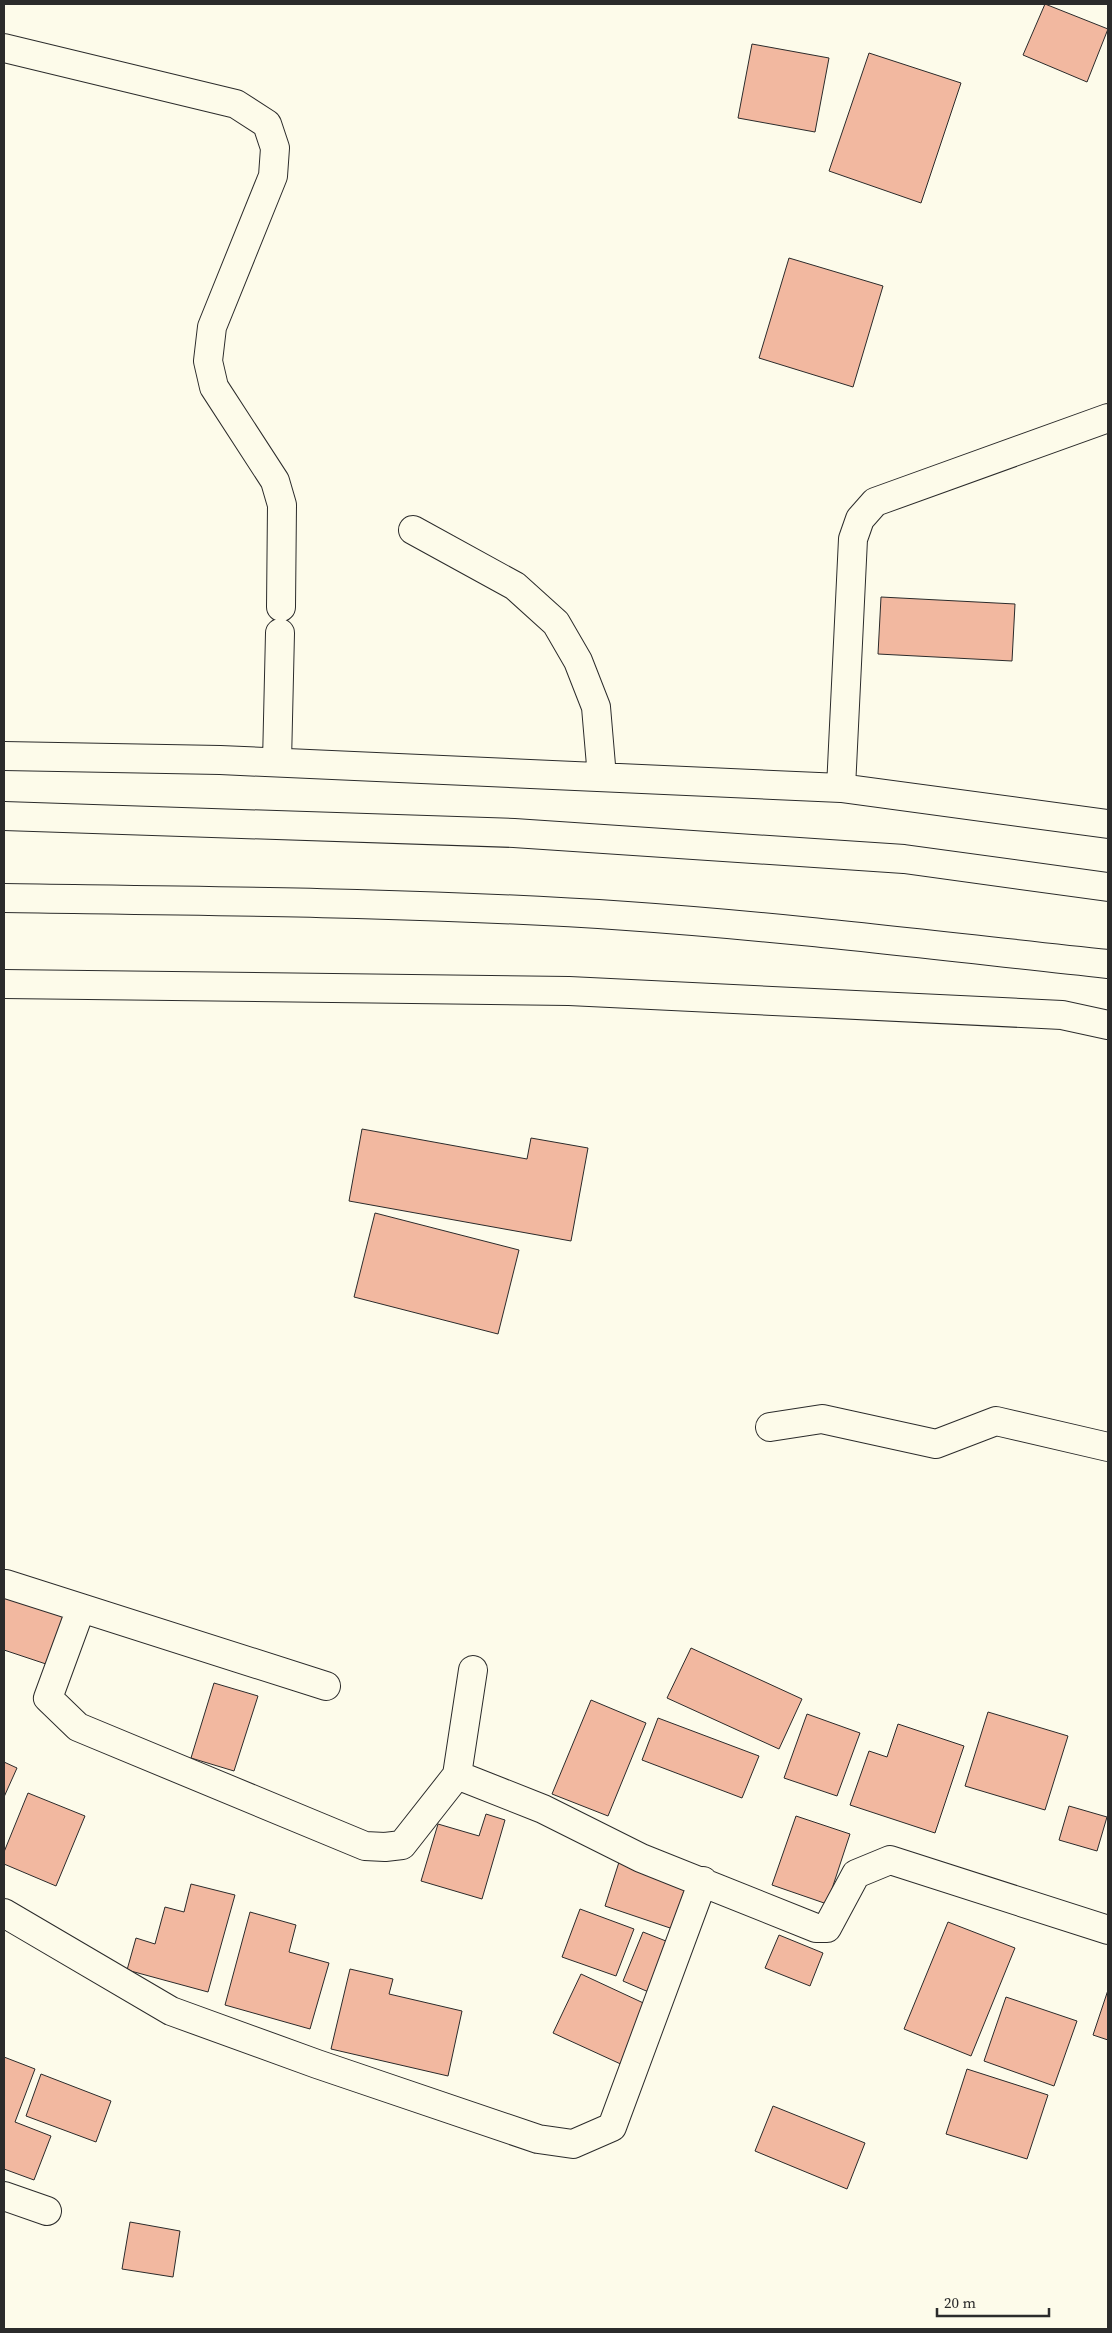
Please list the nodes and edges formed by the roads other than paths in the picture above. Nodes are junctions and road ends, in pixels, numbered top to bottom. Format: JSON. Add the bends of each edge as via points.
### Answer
{"nodes":[{"id":1,"x":4,"y":48,"type":"edge"},
{"id":2,"x":1108,"y":418,"type":"edge"},
{"id":3,"x":413,"y":530,"type":"dead end"},
{"id":4,"x":4,"y":756,"type":"edge"},
{"id":5,"x":277,"y":762,"type":"junction"},
{"id":6,"x":602,"y":777,"type":"junction"},
{"id":7,"x":841,"y":788,"type":"junction"},
{"id":8,"x":4,"y":816,"type":"edge"},
{"id":9,"x":1108,"y":824,"type":"edge"},
{"id":10,"x":1108,"y":887,"type":"edge"},
{"id":11,"x":4,"y":898,"type":"edge"},
{"id":12,"x":1108,"y":964,"type":"edge"},
{"id":13,"x":4,"y":984,"type":"edge"},
{"id":14,"x":1108,"y":1025,"type":"edge"},
{"id":15,"x":770,"y":1427,"type":"dead end"},
{"id":16,"x":1108,"y":1447,"type":"edge"},
{"id":17,"x":6,"y":1584,"type":"dead end"},
{"id":18,"x":81,"y":1608,"type":"junction"},
{"id":19,"x":473,"y":1670,"type":"dead end"},
{"id":20,"x":326,"y":1686,"type":"dead end"},
{"id":21,"x":457,"y":1775,"type":"junction"},
{"id":22,"x":703,"y":1881,"type":"junction"},
{"id":23,"x":4,"y":1913,"type":"edge"},
{"id":24,"x":1108,"y":1930,"type":"edge"},
{"id":25,"x":4,"y":2196,"type":"edge"},
{"id":26,"x":47,"y":2211,"type":"dead end"}],
"edges":[{"from":1,"to":5,"type":"main road","via":[[236,104],[267,124],[275,148],[273,176],[212,327],[208,361],[214,387],[275,481],[282,505]]},
{"from":2,"to":7,"type":"main road","via":[[875,502],[860,519],[853,539]]},
{"from":3,"to":6,"type":"main road","via":[[515,586],[556,623],[578,661],[596,706]]},
{"from":4,"to":5,"type":"main road"},
{"from":5,"to":6,"type":"main road"},
{"from":6,"to":7,"type":"main road"},
{"from":7,"to":9,"type":"main road"},
{"from":8,"to":10,"type":"main road","via":[[514,832],[904,859]]},
{"from":11,"to":12,"type":"main road","via":[[369,904],[628,916]]},
{"from":13,"to":14,"type":"main road","via":[[569,991],[1062,1015]]},
{"from":15,"to":16,"type":"main road","via":[[822,1419],[936,1444],[996,1421]]},
{"from":17,"to":18,"type":"main road"},
{"from":18,"to":20,"type":"main road"},
{"from":18,"to":21,"type":"main road","via":[[48,1698],[78,1727],[365,1846],[402,1845]]},
{"from":19,"to":21,"type":"main road"},
{"from":21,"to":22,"type":"main road","via":[[543,1809],[642,1858]]},
{"from":22,"to":23,"type":"main road","via":[[612,2128],[573,2144],[538,2139],[171,2011]]},
{"from":22,"to":24,"type":"main road","via":[[816,1928],[827,1928],[856,1874],[890,1860]]},
{"from":25,"to":26,"type":"main road"}]}
